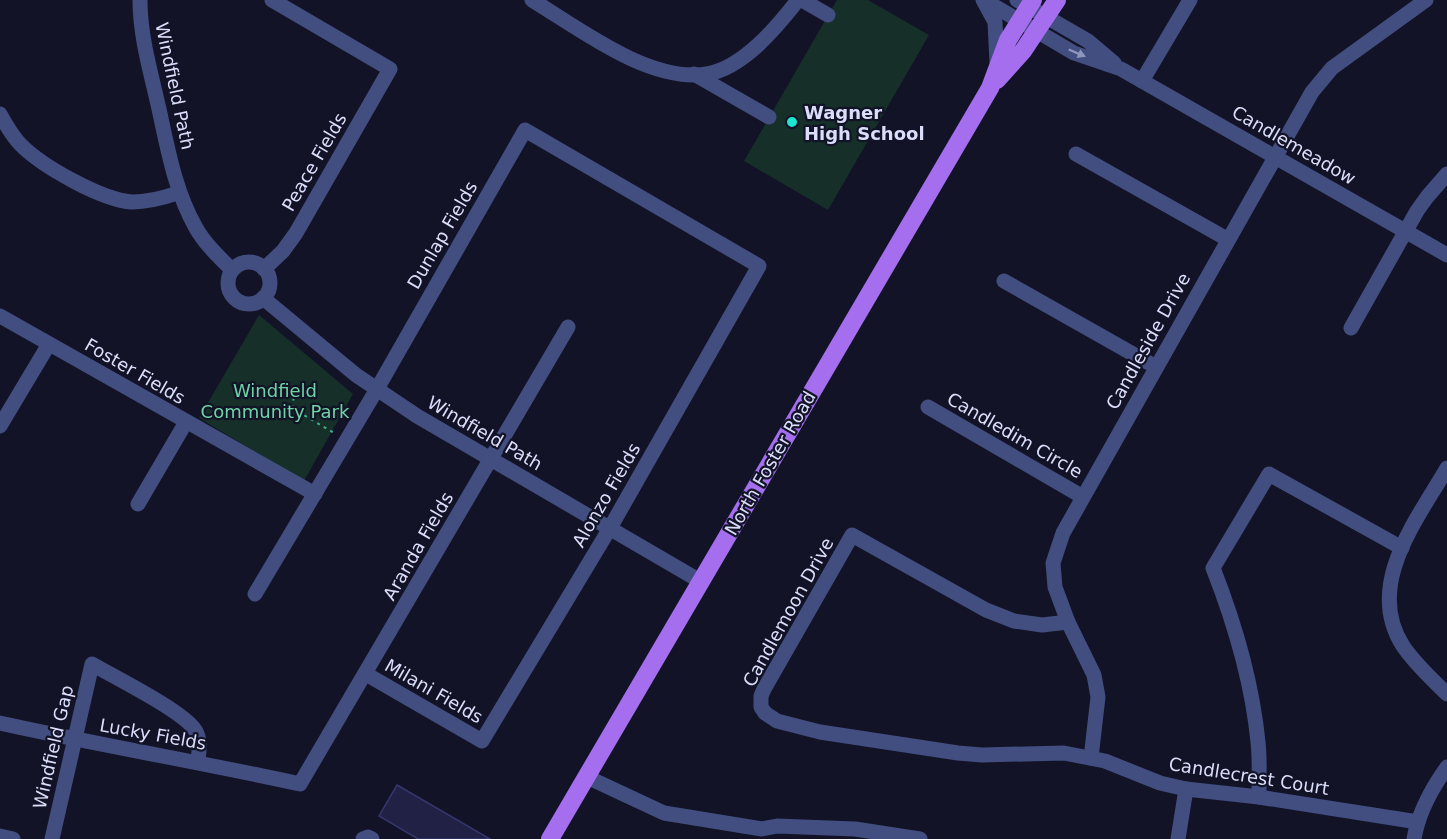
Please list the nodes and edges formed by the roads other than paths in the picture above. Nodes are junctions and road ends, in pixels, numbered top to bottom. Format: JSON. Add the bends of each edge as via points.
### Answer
{"nodes":[{"id":1,"x":140,"y":0,"type":"edge"},
{"id":2,"x":272,"y":0,"type":"edge"},
{"id":3,"x":800,"y":0,"type":"edge"},
{"id":4,"x":983,"y":0,"type":"edge"},
{"id":5,"x":1057,"y":0,"type":"edge"},
{"id":6,"x":1190,"y":0,"type":"edge"},
{"id":7,"x":1426,"y":0,"type":"edge"},
{"id":8,"x":536,"y":1,"type":"edge"},
{"id":9,"x":1024,"y":7,"type":"edge"},
{"id":10,"x":828,"y":15,"type":"dead end"},
{"id":11,"x":1041,"y":24,"type":"junction"},
{"id":12,"x":997,"y":68,"type":"junction"},
{"id":13,"x":693,"y":73,"type":"junction"},
{"id":14,"x":1142,"y":81,"type":"junction"},
{"id":15,"x":990,"y":88,"type":"junction"},
{"id":16,"x":0,"y":114,"type":"edge"},
{"id":17,"x":769,"y":117,"type":"dead end"},
{"id":18,"x":1076,"y":154,"type":"dead end"},
{"id":19,"x":1274,"y":156,"type":"junction"},
{"id":20,"x":1447,"y":174,"type":"edge"},
{"id":21,"x":178,"y":193,"type":"junction"},
{"id":22,"x":1406,"y":231,"type":"junction"},
{"id":23,"x":1227,"y":240,"type":"junction"},
{"id":24,"x":1447,"y":255,"type":"edge"},
{"id":25,"x":759,"y":266,"type":"joint"},
{"id":26,"x":264,"y":269,"type":"junction"},
{"id":27,"x":232,"y":270,"type":"junction"},
{"id":28,"x":1004,"y":281,"type":"dead end"},
{"id":29,"x":263,"y":298,"type":"junction"},
{"id":30,"x":0,"y":316,"type":"edge"},
{"id":31,"x":568,"y":327,"type":"dead end"},
{"id":32,"x":1351,"y":328,"type":"dead end"},
{"id":33,"x":49,"y":344,"type":"junction"},
{"id":34,"x":1156,"y":367,"type":"junction"},
{"id":35,"x":377,"y":389,"type":"junction"},
{"id":36,"x":928,"y":407,"type":"dead end"},
{"id":37,"x":186,"y":422,"type":"junction"},
{"id":38,"x":0,"y":426,"type":"edge"},
{"id":39,"x":491,"y":459,"type":"junction"},
{"id":40,"x":1447,"y":468,"type":"edge"},
{"id":41,"x":315,"y":494,"type":"junction"},
{"id":42,"x":1083,"y":497,"type":"junction"},
{"id":43,"x":138,"y":504,"type":"dead end"},
{"id":44,"x":610,"y":528,"type":"junction"},
{"id":45,"x":1402,"y":548,"type":"junction"},
{"id":46,"x":700,"y":581,"type":"junction"},
{"id":47,"x":255,"y":594,"type":"dead end"},
{"id":48,"x":1068,"y":622,"type":"junction"},
{"id":49,"x":366,"y":674,"type":"junction"},
{"id":50,"x":1447,"y":694,"type":"edge"},
{"id":51,"x":761,"y":707,"type":"joint"},
{"id":52,"x":0,"y":723,"type":"edge"},
{"id":53,"x":76,"y":740,"type":"junction"},
{"id":54,"x":482,"y":741,"type":"joint"},
{"id":55,"x":1091,"y":758,"type":"junction"},
{"id":56,"x":198,"y":762,"type":"junction"},
{"id":57,"x":1447,"y":767,"type":"edge"},
{"id":58,"x":586,"y":777,"type":"junction"},
{"id":59,"x":300,"y":784,"type":"joint"},
{"id":60,"x":1186,"y":789,"type":"junction"},
{"id":61,"x":1259,"y":797,"type":"junction"},
{"id":62,"x":1418,"y":822,"type":"junction"},
{"id":63,"x":762,"y":834,"type":"edge"},
{"id":64,"x":0,"y":836,"type":"edge"},
{"id":65,"x":13,"y":839,"type":"edge"},
{"id":66,"x":52,"y":839,"type":"edge"},
{"id":67,"x":363,"y":839,"type":"edge"},
{"id":68,"x":372,"y":839,"type":"edge"},
{"id":69,"x":550,"y":839,"type":"edge"},
{"id":70,"x":920,"y":839,"type":"edge"},
{"id":71,"x":1178,"y":839,"type":"edge"},
{"id":72,"x":1414,"y":839,"type":"edge"}],
"edges":[{"from":1,"to":21,"type":"street","name":"Windfield Path","via":[[145,50]]},
{"from":2,"to":26,"type":"street","name":"Peace Fields","via":[[390,69],[296,233]]},
{"from":3,"to":10,"type":"street"},
{"from":3,"to":13,"type":"street","via":[[756,48],[726,67],[707,74]]},
{"from":4,"to":9,"type":"street","name":"Candlemeadow"},
{"from":4,"to":12,"type":"street","via":[[995,22]]},
{"from":5,"to":11,"type":"main road","name":"North Foster Road"},
{"from":6,"to":14,"type":"street"},
{"from":7,"to":19,"type":"street","name":"Candleside Drive","via":[[1332,68],[1311,92]]},
{"from":8,"to":13,"type":"street","via":[[625,56],[650,67]]},
{"from":9,"to":11,"type":"street","name":"Candlemeadow"},
{"from":9,"to":12,"type":"main road","name":"North Foster Road"},
{"from":11,"to":14,"type":"street","name":"Candlemeadow","via":[[1074,53],[1121,69]]},
{"from":11,"to":15,"type":"main road","name":"North Foster Road"},
{"from":12,"to":15,"type":"main road","name":"North Foster Road"},
{"from":13,"to":17,"type":"street"},
{"from":14,"to":19,"type":"street","name":"Candlemeadow"},
{"from":15,"to":46,"type":"main road","name":"North Foster Road"},
{"from":16,"to":21,"type":"street","via":[[33,156],[97,193],[145,202]]},
{"from":18,"to":23,"type":"street"},
{"from":19,"to":22,"type":"street","name":"Candlemeadow"},
{"from":19,"to":23,"type":"street","name":"Candleside Drive"},
{"from":20,"to":22,"type":"street"},
{"from":21,"to":27,"type":"street","name":"Windfield Path","via":[[196,230]]},
{"from":22,"to":24,"type":"street","name":"Candlemeadow"},
{"from":22,"to":32,"type":"street"},
{"from":23,"to":34,"type":"street","name":"Candleside Drive"},
{"from":25,"to":35,"type":"street","name":"Dunlap Fields","via":[[525,130]]},
{"from":25,"to":44,"type":"street","name":"Alonzo Fields"},
{"from":26,"to":27,"type":"street","via":[[251,262]]},
{"from":26,"to":29,"type":"street","via":[[270,284]]},
{"from":27,"to":29,"type":"street","via":[[228,285],[234,298],[249,304]]},
{"from":28,"to":34,"type":"street"},
{"from":29,"to":35,"type":"street","name":"Windfield Path"},
{"from":30,"to":33,"type":"street","name":"Foster Fields"},
{"from":31,"to":39,"type":"street","name":"Aranda Fields"},
{"from":33,"to":37,"type":"street","name":"Foster Fields"},
{"from":33,"to":38,"type":"street"},
{"from":34,"to":42,"type":"street","name":"Candleside Drive"},
{"from":35,"to":39,"type":"street","name":"Windfield Path"},
{"from":35,"to":41,"type":"street","name":"Dunlap Fields"},
{"from":36,"to":42,"type":"street","name":"Candledim Circle"},
{"from":37,"to":41,"type":"street","name":"Foster Fields"},
{"from":37,"to":43,"type":"street"},
{"from":39,"to":44,"type":"street","name":"Windfield Path"},
{"from":39,"to":49,"type":"street","name":"Aranda Fields"},
{"from":40,"to":45,"type":"street"},
{"from":41,"to":47,"type":"street","name":"Dunlap Fields"},
{"from":42,"to":48,"type":"street","name":"Candleside Drive","via":[[1063,532],[1053,563],[1055,587]]},
{"from":44,"to":46,"type":"street","name":"Windfield Path"},
{"from":44,"to":54,"type":"street","name":"Alonzo Fields"},
{"from":45,"to":50,"type":"street","via":[[1389,587],[1394,627],[1414,661]]},
{"from":45,"to":61,"type":"street","via":[[1269,474],[1212,568],[1236,631],[1250,686],[1258,743]]},
{"from":46,"to":58,"type":"main road","name":"North Foster Road"},
{"from":48,"to":51,"type":"street","name":"Candlemoon Drive","via":[[1042,625],[1014,621],[986,610],[852,535],[764,689]]},
{"from":48,"to":55,"type":"street","name":"Candleside Drive","via":[[1094,675],[1098,697]]},
{"from":49,"to":54,"type":"street","name":"Milani Fields"},
{"from":49,"to":59,"type":"street","name":"Aranda Fields"},
{"from":51,"to":55,"type":"street","name":"Candlecrest Court","via":[[777,720],[820,732],[958,753],[1064,753]]},
{"from":52,"to":53,"type":"street","name":"Lucky Fields"},
{"from":53,"to":56,"type":"street","name":"Lucky Fields"},
{"from":53,"to":56,"type":"street","name":"Windfield Gap","via":[[92,664],[183,716],[196,730]]},
{"from":53,"to":66,"type":"street","name":"Windfield Gap"},
{"from":55,"to":60,"type":"street","name":"Candlecrest Court"},
{"from":56,"to":59,"type":"street","name":"Lucky Fields"},
{"from":57,"to":62,"type":"street"},
{"from":58,"to":63,"type":"street","via":[[664,813]]},
{"from":58,"to":69,"type":"main road","name":"North Foster Road"},
{"from":60,"to":61,"type":"street","name":"Candlecrest Court"},
{"from":60,"to":71,"type":"street"},
{"from":61,"to":62,"type":"street","name":"Candlecrest Court"},
{"from":62,"to":72,"type":"street"},
{"from":63,"to":70,"type":"street","via":[[777,826],[855,829]]},
{"from":64,"to":65,"type":"street"},
{"from":67,"to":68,"type":"street"}]}
